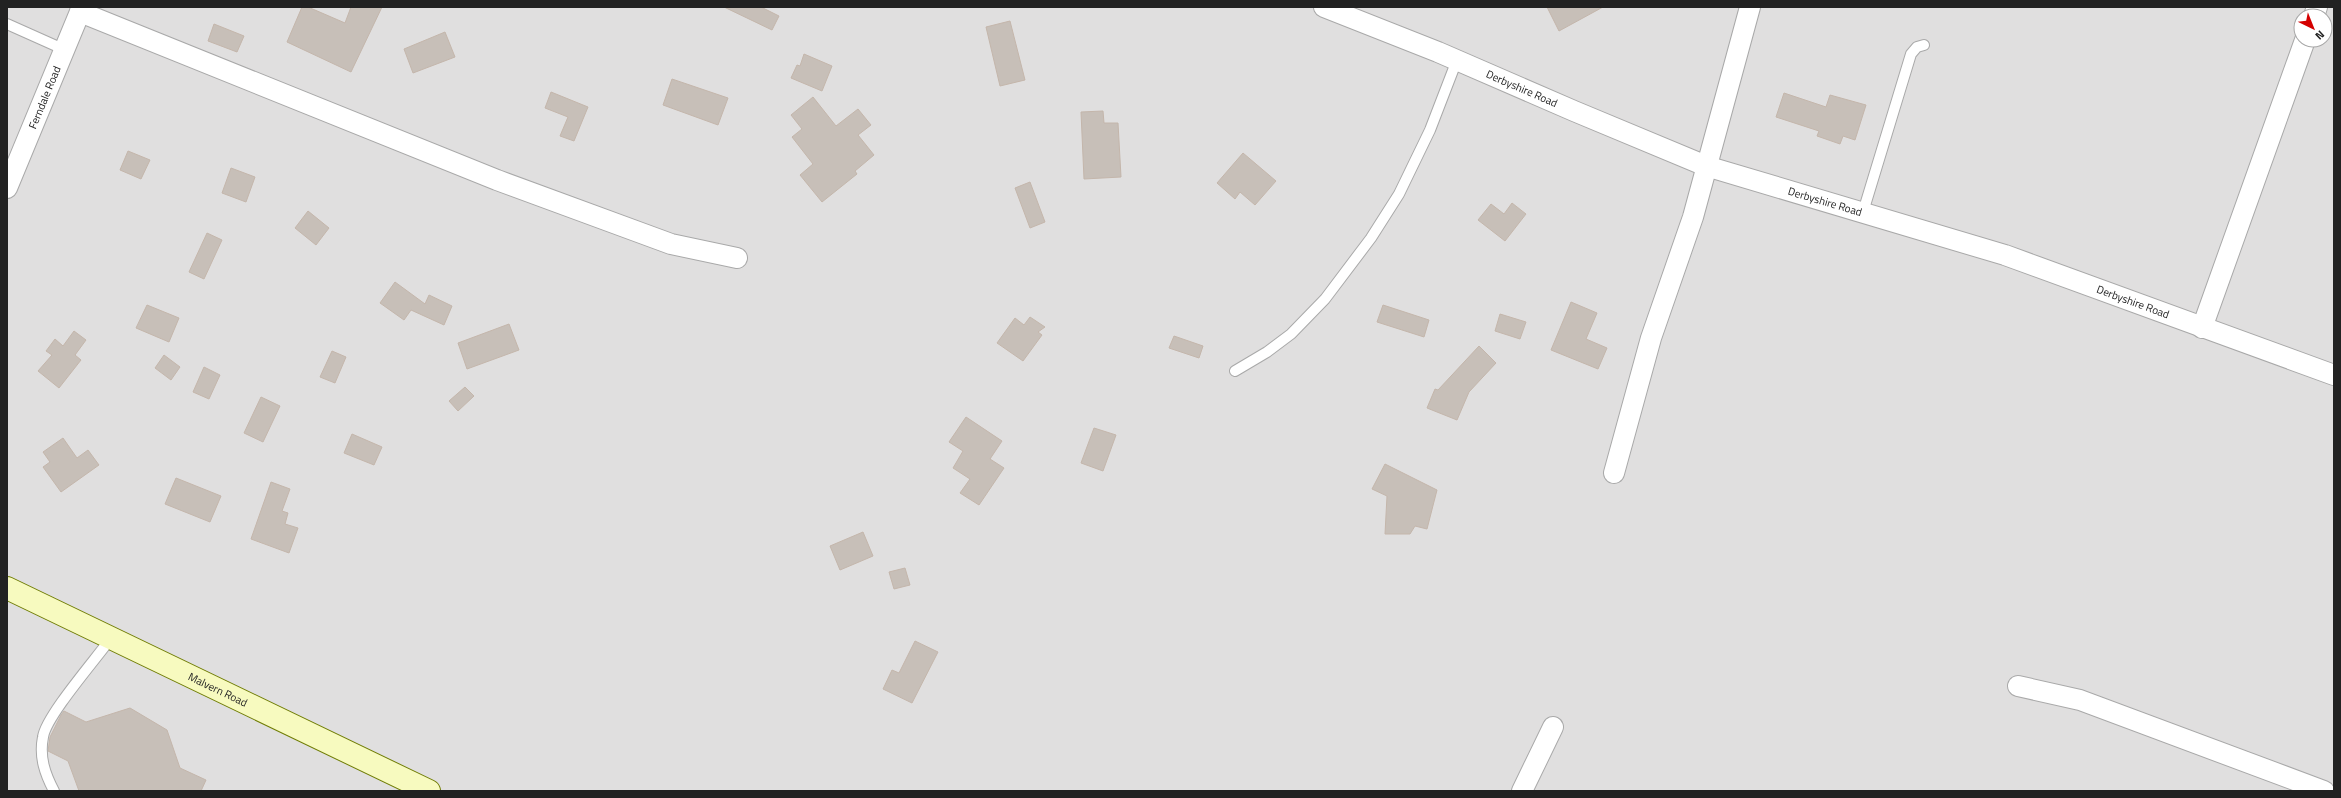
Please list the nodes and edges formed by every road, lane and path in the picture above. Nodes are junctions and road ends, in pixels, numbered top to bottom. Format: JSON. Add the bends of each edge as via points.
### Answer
{"nodes":[{"id":1,"x":1324,"y":7,"type":"edge"},
{"id":2,"x":1750,"y":7,"type":"edge"},
{"id":3,"x":81,"y":9,"type":"edge"},
{"id":4,"x":7,"y":24,"type":"edge"},
{"id":5,"x":1924,"y":45,"type":"dead end"},
{"id":6,"x":2302,"y":48,"type":"edge"},
{"id":7,"x":63,"y":49,"type":"junction"},
{"id":8,"x":1458,"y":60,"type":"junction"},
{"id":9,"x":1706,"y":166,"type":"junction"},
{"id":10,"x":7,"y":188,"type":"edge"},
{"id":11,"x":1863,"y":212,"type":"junction"},
{"id":12,"x":737,"y":258,"type":"dead end"},
{"id":13,"x":2202,"y":328,"type":"junction"},
{"id":14,"x":1235,"y":371,"type":"dead end"},
{"id":15,"x":2334,"y":375,"type":"edge"},
{"id":16,"x":1614,"y":473,"type":"dead end"},
{"id":17,"x":7,"y":588,"type":"edge"},
{"id":18,"x":111,"y":638,"type":"junction"},
{"id":19,"x":2018,"y":686,"type":"dead end"},
{"id":20,"x":1553,"y":727,"type":"dead end"},
{"id":21,"x":54,"y":791,"type":"edge"},
{"id":22,"x":429,"y":791,"type":"edge"},
{"id":23,"x":1522,"y":791,"type":"edge"},
{"id":24,"x":2324,"y":791,"type":"edge"}],
"edges":[{"from":1,"to":8,"type":"street","name":"Derbyshire Road"},
{"from":2,"to":9,"type":"street"},
{"from":3,"to":7,"type":"street","name":"Ferndale Road"},
{"from":3,"to":12,"type":"street","via":[[497,180],[671,244]]},
{"from":4,"to":7,"type":"lane"},
{"from":5,"to":11,"type":"lane","via":[[1917,47],[1911,54]]},
{"from":6,"to":13,"type":"street"},
{"from":7,"to":10,"type":"street","name":"Ferndale Road"},
{"from":8,"to":9,"type":"street","name":"Derbyshire Road"},
{"from":8,"to":14,"type":"lane","via":[[1430,130],[1399,194],[1371,238],[1325,298],[1291,334]]},
{"from":9,"to":11,"type":"street","name":"Derbyshire Road"},
{"from":9,"to":16,"type":"street","via":[[1693,217],[1651,338]]},
{"from":11,"to":13,"type":"street","name":"Derbyshire Road","via":[[2004,255]]},
{"from":13,"to":15,"type":"street","name":"Derbyshire Road"},
{"from":17,"to":18,"type":"main road","name":"Malvern Road"},
{"from":18,"to":21,"type":"lane","via":[[50,719],[43,736],[42,755],[46,774]]},
{"from":18,"to":22,"type":"main road","name":"Malvern Road"},
{"from":19,"to":24,"type":"street","via":[[2080,700]]},
{"from":20,"to":23,"type":"street"}]}
